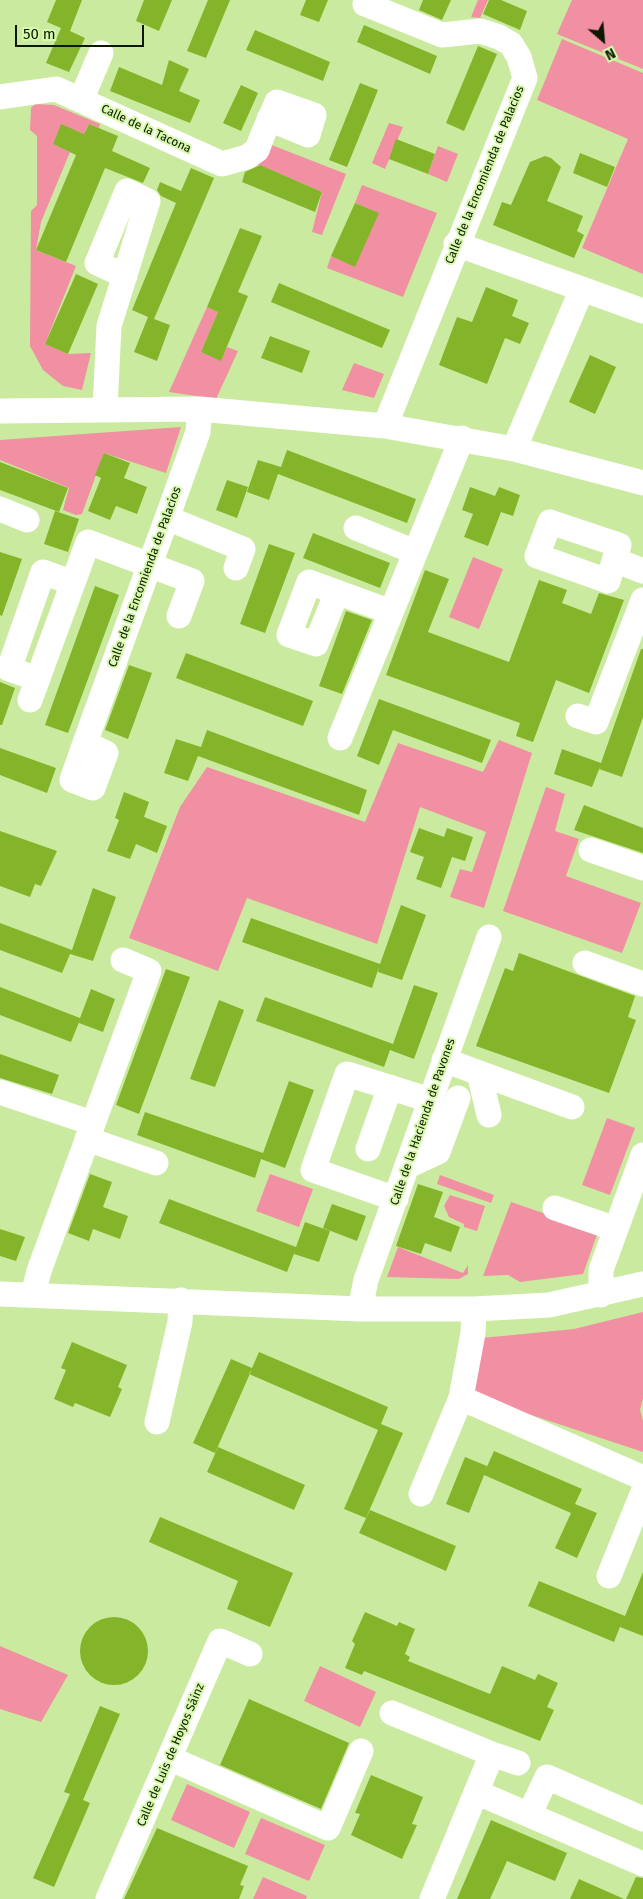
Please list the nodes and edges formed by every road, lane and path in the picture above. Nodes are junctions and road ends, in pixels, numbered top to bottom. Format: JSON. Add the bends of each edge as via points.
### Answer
{"nodes":[{"id":1,"x":367,"y":0,"type":"edge"},
{"id":2,"x":101,"y":53,"type":"dead end"},
{"id":3,"x":0,"y":97,"type":"edge"},
{"id":4,"x":81,"y":100,"type":"junction"},
{"id":5,"x":269,"y":119,"type":"dead end"},
{"id":6,"x":456,"y":244,"type":"junction"},
{"id":7,"x":124,"y":276,"type":"dead end"},
{"id":8,"x":582,"y":290,"type":"junction"},
{"id":9,"x":643,"y":311,"type":"edge"},
{"id":10,"x":105,"y":409,"type":"junction"},
{"id":11,"x":200,"y":410,"type":"junction"},
{"id":12,"x":0,"y":411,"type":"edge"},
{"id":13,"x":385,"y":426,"type":"junction"},
{"id":14,"x":462,"y":438,"type":"junction"},
{"id":15,"x":514,"y":449,"type":"junction"},
{"id":16,"x":643,"y":483,"type":"edge"},
{"id":17,"x":0,"y":509,"type":"edge"},
{"id":18,"x":167,"y":518,"type":"junction"},
{"id":19,"x":27,"y":520,"type":"dead end"},
{"id":20,"x":356,"y":528,"type":"dead end"},
{"id":21,"x":415,"y":552,"type":"junction"},
{"id":22,"x":615,"y":560,"type":"dead end"},
{"id":23,"x":150,"y":564,"type":"junction"},
{"id":24,"x":236,"y":568,"type":"dead end"},
{"id":25,"x":643,"y":571,"type":"edge"},
{"id":26,"x":337,"y":592,"type":"dead end"},
{"id":27,"x":643,"y":600,"type":"edge"},
{"id":28,"x":391,"y":612,"type":"junction"},
{"id":29,"x":179,"y":616,"type":"dead end"},
{"id":30,"x":34,"y":690,"type":"dead end"},
{"id":31,"x":578,"y":716,"type":"dead end"},
{"id":32,"x":340,"y":738,"type":"dead end"},
{"id":33,"x":85,"y":743,"type":"dead end"},
{"id":34,"x":591,"y":850,"type":"dead end"},
{"id":35,"x":643,"y":868,"type":"edge"},
{"id":36,"x":489,"y":937,"type":"dead end"},
{"id":37,"x":123,"y":960,"type":"dead end"},
{"id":38,"x":585,"y":963,"type":"dead end"},
{"id":39,"x":643,"y":984,"type":"edge"},
{"id":40,"x":444,"y":1060,"type":"junction"},
{"id":41,"x":479,"y":1073,"type":"junction"},
{"id":42,"x":390,"y":1087,"type":"junction"},
{"id":43,"x":0,"y":1092,"type":"edge"},
{"id":44,"x":458,"y":1098,"type":"dead end"},
{"id":45,"x":430,"y":1100,"type":"junction"},
{"id":46,"x":572,"y":1107,"type":"dead end"},
{"id":47,"x":489,"y":1115,"type":"dead end"},
{"id":48,"x":89,"y":1131,"type":"junction"},
{"id":49,"x":368,"y":1149,"type":"dead end"},
{"id":50,"x":643,"y":1155,"type":"edge"},
{"id":51,"x":156,"y":1163,"type":"dead end"},
{"id":52,"x":408,"y":1166,"type":"junction"},
{"id":53,"x":396,"y":1200,"type":"junction"},
{"id":54,"x":554,"y":1208,"type":"dead end"},
{"id":55,"x":616,"y":1229,"type":"junction"},
{"id":56,"x":643,"y":1284,"type":"edge"},
{"id":57,"x":0,"y":1294,"type":"edge"},
{"id":58,"x":33,"y":1295,"type":"junction"},
{"id":59,"x":601,"y":1295,"type":"junction"},
{"id":60,"x":181,"y":1300,"type":"junction"},
{"id":61,"x":360,"y":1309,"type":"junction"},
{"id":62,"x":474,"y":1309,"type":"junction"},
{"id":63,"x":461,"y":1398,"type":"junction"},
{"id":64,"x":157,"y":1422,"type":"dead end"},
{"id":65,"x":643,"y":1478,"type":"edge"},
{"id":66,"x":643,"y":1492,"type":"edge"},
{"id":67,"x":420,"y":1494,"type":"dead end"},
{"id":68,"x":610,"y":1576,"type":"dead end"},
{"id":69,"x":250,"y":1654,"type":"dead end"},
{"id":70,"x":392,"y":1713,"type":"dead end"},
{"id":71,"x":361,"y":1751,"type":"dead end"},
{"id":72,"x":492,"y":1754,"type":"junction"},
{"id":73,"x":169,"y":1758,"type":"junction"},
{"id":74,"x":518,"y":1763,"type":"dead end"},
{"id":75,"x":476,"y":1792,"type":"junction"},
{"id":76,"x":529,"y":1815,"type":"junction"},
{"id":77,"x":643,"y":1819,"type":"edge"},
{"id":78,"x":643,"y":1864,"type":"edge"},
{"id":79,"x":108,"y":1899,"type":"edge"},
{"id":80,"x":432,"y":1899,"type":"edge"}],
"edges":[{"from":1,"to":6,"type":"street","name":"Calle de la Encomienda de Palacios","via":[[366,4],[442,35],[480,31],[499,37],[511,44],[519,57],[524,78],[520,94]]},
{"from":2,"to":4,"type":"street"},
{"from":3,"to":4,"type":"street","name":"Calle de la Tacona","via":[[56,89]]},
{"from":4,"to":5,"type":"street","name":"Calle de la Tacona","via":[[222,164],[247,157],[257,150]]},
{"from":6,"to":8,"type":"street"},
{"from":6,"to":13,"type":"street","name":"Calle de la Encomienda de Palacios"},
{"from":7,"to":10,"type":"street","via":[[109,326]]},
{"from":8,"to":9,"type":"street"},
{"from":8,"to":15,"type":"street"},
{"from":10,"to":11,"type":"street"},
{"from":10,"to":12,"type":"street"},
{"from":11,"to":13,"type":"street"},
{"from":11,"to":18,"type":"street","name":"Calle de la Encomienda de Palacios","via":[[198,432]]},
{"from":13,"to":14,"type":"street"},
{"from":14,"to":15,"type":"street"},
{"from":14,"to":21,"type":"street"},
{"from":15,"to":16,"type":"street"},
{"from":17,"to":19,"type":"street"},
{"from":18,"to":23,"type":"street","name":"Calle de la Encomienda de Palacios"},
{"from":18,"to":24,"type":"street","via":[[243,549]]},
{"from":20,"to":21,"type":"street"},
{"from":21,"to":28,"type":"street"},
{"from":22,"to":25,"type":"street"},
{"from":23,"to":29,"type":"street","via":[[192,581]]},
{"from":23,"to":30,"type":"street","via":[[88,542]]},
{"from":23,"to":33,"type":"street","name":"Calle de la Encomienda de Palacios"},
{"from":26,"to":28,"type":"street"},
{"from":27,"to":31,"type":"street","via":[[596,722]]},
{"from":28,"to":32,"type":"street"},
{"from":34,"to":35,"type":"street"},
{"from":36,"to":40,"type":"street","name":"Calle de la Hacienda de Pavones"},
{"from":37,"to":48,"type":"street","via":[[149,971]]},
{"from":38,"to":39,"type":"street"},
{"from":40,"to":41,"type":"street"},
{"from":40,"to":45,"type":"street","name":"Calle de la Hacienda de Pavones"},
{"from":41,"to":46,"type":"street"},
{"from":41,"to":47,"type":"street"},
{"from":42,"to":45,"type":"street"},
{"from":42,"to":49,"type":"street"},
{"from":42,"to":53,"type":"street","via":[[346,1074],[313,1170]]},
{"from":43,"to":48,"type":"street"},
{"from":44,"to":52,"type":"street","via":[[438,1152]]},
{"from":45,"to":52,"type":"street","name":"Calle de la Hacienda de Pavones"},
{"from":48,"to":51,"type":"street"},
{"from":48,"to":58,"type":"street"},
{"from":50,"to":55,"type":"street"},
{"from":52,"to":53,"type":"street","name":"Calle de la Hacienda de Pavones"},
{"from":53,"to":61,"type":"street","name":"Calle de la Hacienda de Pavones","via":[[366,1280]]},
{"from":54,"to":55,"type":"street"},
{"from":55,"to":59,"type":"street","via":[[601,1270]]},
{"from":56,"to":59,"type":"street"},
{"from":57,"to":58,"type":"street"},
{"from":58,"to":60,"type":"street"},
{"from":59,"to":62,"type":"street","via":[[549,1305]]},
{"from":60,"to":61,"type":"street"},
{"from":60,"to":64,"type":"street","via":[[180,1322]]},
{"from":61,"to":62,"type":"street"},
{"from":62,"to":63,"type":"street"},
{"from":63,"to":65,"type":"street"},
{"from":63,"to":67,"type":"street"},
{"from":66,"to":68,"type":"street"},
{"from":69,"to":73,"type":"street","name":"Calle de Luis de Hoyos Sáinz","via":[[220,1641]]},
{"from":70,"to":72,"type":"street"},
{"from":71,"to":73,"type":"street","via":[[328,1828]]},
{"from":72,"to":74,"type":"street"},
{"from":72,"to":75,"type":"street"},
{"from":73,"to":79,"type":"street","name":"Calle de Luis de Hoyos Sáinz"},
{"from":75,"to":76,"type":"street"},
{"from":75,"to":80,"type":"street"},
{"from":76,"to":77,"type":"street","via":[[547,1777]]},
{"from":76,"to":78,"type":"street"}]}
